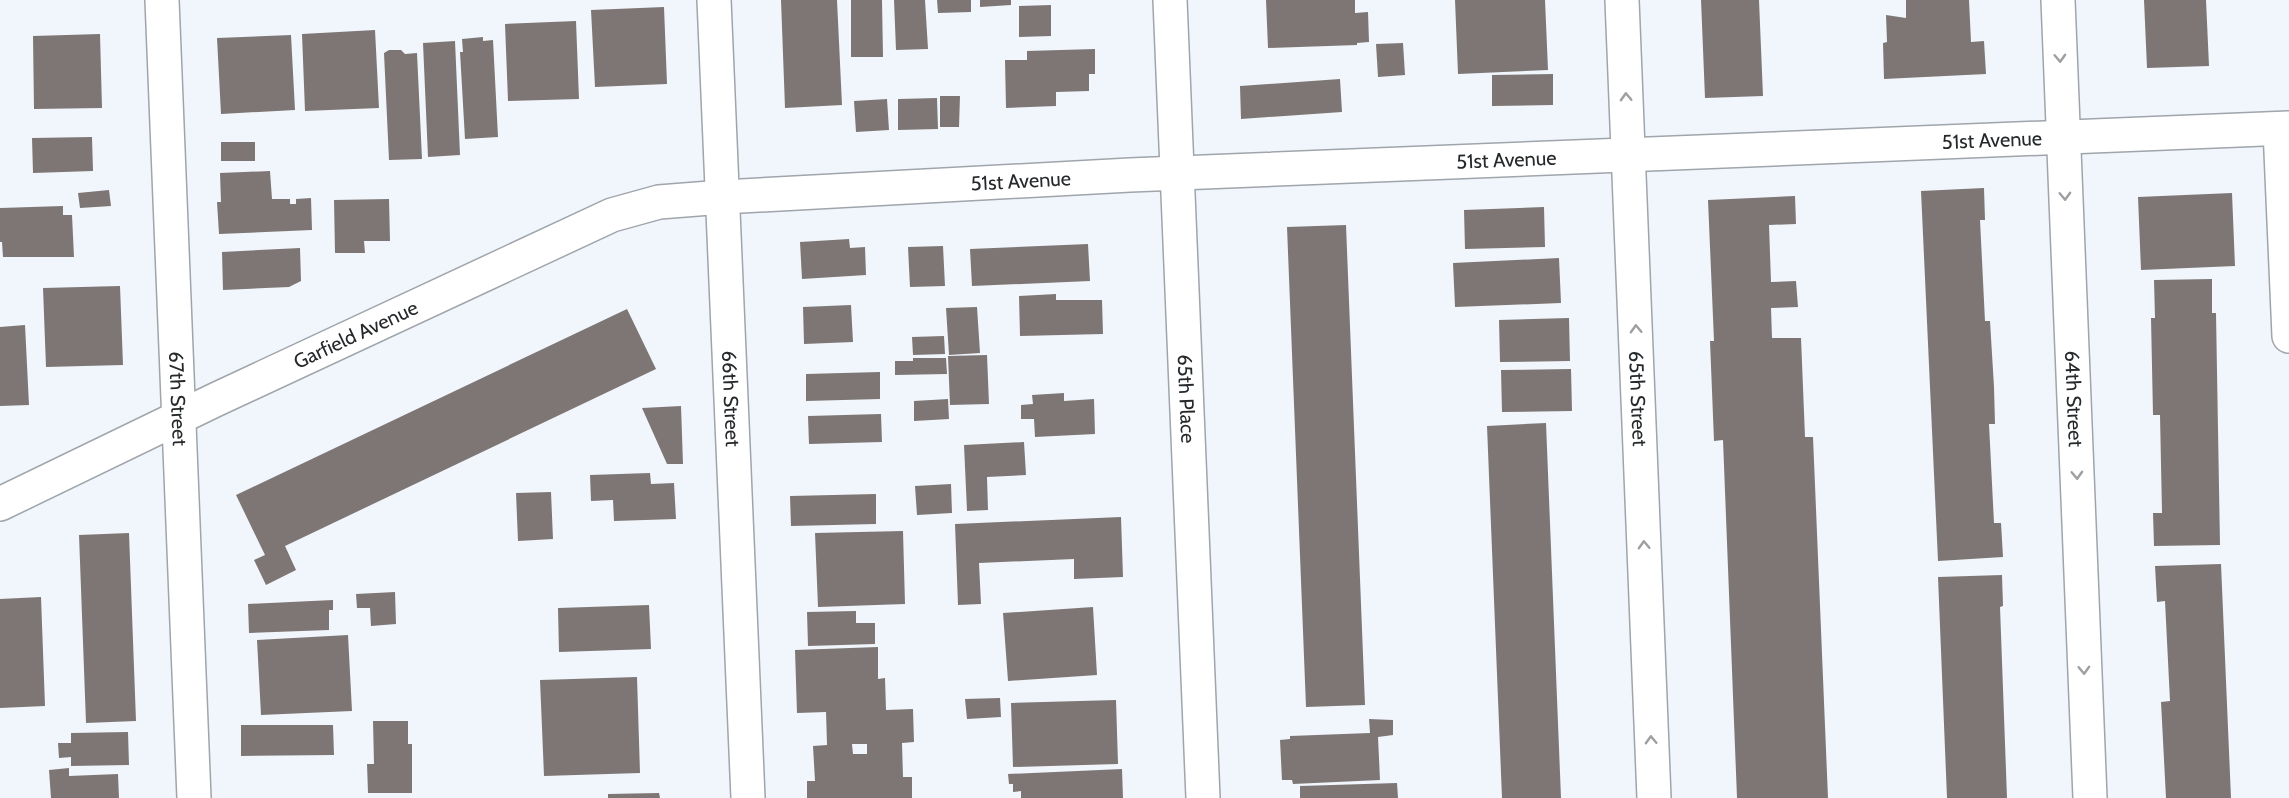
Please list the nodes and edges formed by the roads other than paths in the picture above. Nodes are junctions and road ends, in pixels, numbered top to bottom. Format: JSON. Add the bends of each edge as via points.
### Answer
{"nodes":[{"id":1,"x":162,"y":0,"type":"edge"},
{"id":2,"x":714,"y":0,"type":"edge"},
{"id":3,"x":1170,"y":0,"type":"edge"},
{"id":4,"x":1622,"y":0,"type":"edge"},
{"id":5,"x":2058,"y":0,"type":"edge"},
{"id":6,"x":2284,"y":128,"type":"edge"},
{"id":7,"x":2063,"y":138,"type":"junction"},
{"id":8,"x":1628,"y":155,"type":"junction"},
{"id":9,"x":1176,"y":174,"type":"junction"},
{"id":10,"x":723,"y":196,"type":"junction"},
{"id":11,"x":2289,"y":336,"type":"edge"},
{"id":12,"x":179,"y":417,"type":"junction"},
{"id":13,"x":0,"y":504,"type":"edge"},
{"id":14,"x":194,"y":798,"type":"edge"},
{"id":15,"x":748,"y":798,"type":"edge"},
{"id":16,"x":1203,"y":798,"type":"edge"},
{"id":17,"x":1653,"y":798,"type":"edge"},
{"id":18,"x":2090,"y":798,"type":"edge"}],
"edges":[{"from":1,"to":12,"type":"street","name":"67th Street"},
{"from":2,"to":10,"type":"street","name":"66th Street"},
{"from":3,"to":9,"type":"street","name":"65th Place"},
{"from":8,"to":4,"type":"street","name":"65th Street","one_way":true},
{"from":5,"to":7,"type":"street","name":"64th Street","one_way":true},
{"from":6,"to":7,"type":"street","name":"51st Avenue"},
{"from":6,"to":11,"type":"street"},
{"from":7,"to":8,"type":"street","name":"51st Avenue"},
{"from":7,"to":18,"type":"street","name":"64th Street","one_way":true},
{"from":8,"to":9,"type":"street","name":"51st Avenue"},
{"from":17,"to":8,"type":"street","name":"65th Street","one_way":true},
{"from":9,"to":10,"type":"street","name":"51st Avenue"},
{"from":9,"to":16,"type":"street","name":"65th Place"},
{"from":10,"to":12,"type":"street","name":"Garfield Avenue","via":[[659,202],[612,215]]},
{"from":10,"to":15,"type":"street","name":"66th Street"},
{"from":12,"to":13,"type":"street","name":"Garfield Avenue"},
{"from":12,"to":14,"type":"street","name":"67th Street"}]}
